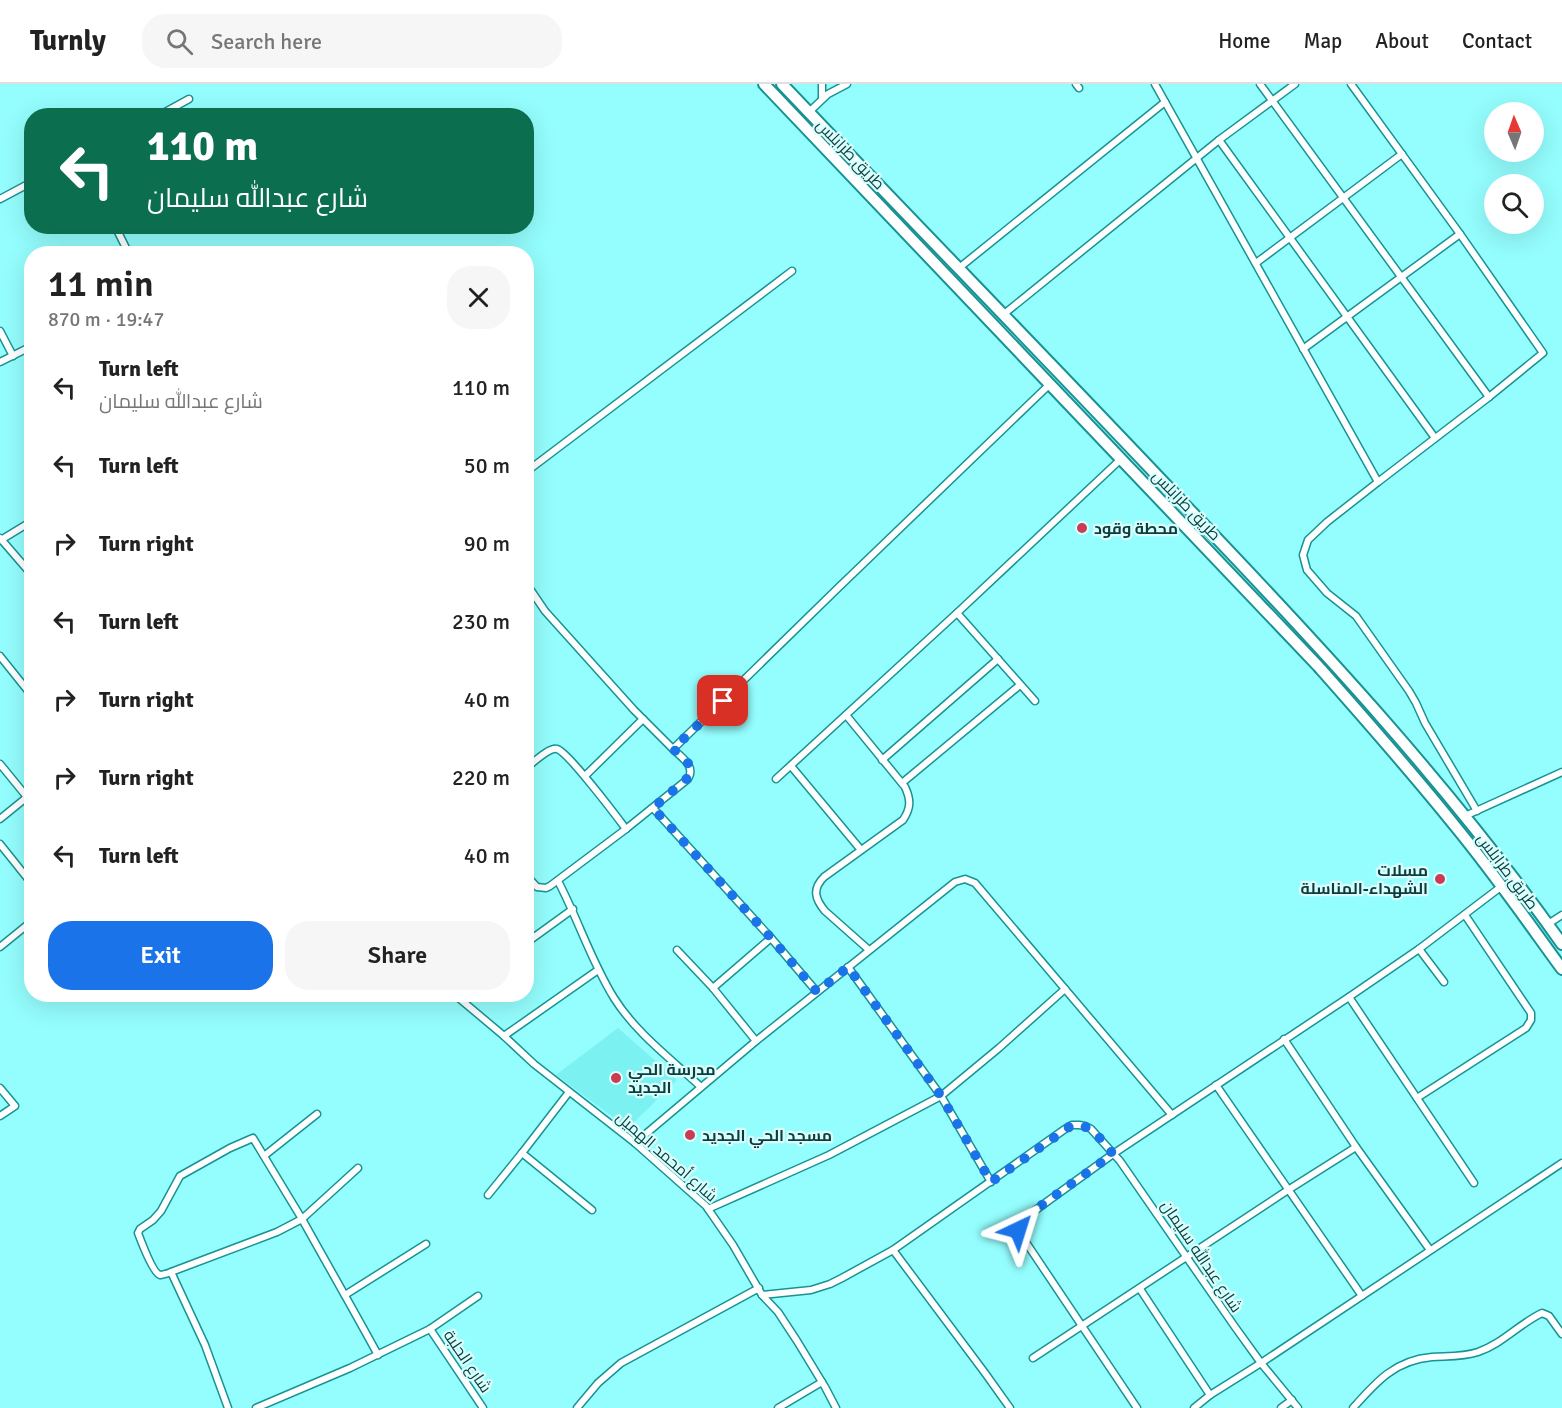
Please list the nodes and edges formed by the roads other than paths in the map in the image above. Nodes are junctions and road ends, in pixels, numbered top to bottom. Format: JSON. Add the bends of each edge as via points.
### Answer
{"nodes":[{"id":1,"x":764,"y":84,"type":"edge"},
{"id":2,"x":782,"y":84,"type":"edge"},
{"id":3,"x":822,"y":84,"type":"edge"},
{"id":4,"x":847,"y":84,"type":"edge"},
{"id":5,"x":1155,"y":84,"type":"edge"},
{"id":6,"x":1260,"y":84,"type":"edge"},
{"id":7,"x":1295,"y":84,"type":"edge"},
{"id":8,"x":1351,"y":84,"type":"edge"},
{"id":9,"x":189,"y":99,"type":"dead end"},
{"id":10,"x":822,"y":99,"type":"junction"},
{"id":11,"x":1272,"y":101,"type":"junction"},
{"id":12,"x":1165,"y":102,"type":"junction"},
{"id":13,"x":173,"y":108,"type":"edge"},
{"id":14,"x":809,"y":112,"type":"junction"},
{"id":15,"x":1220,"y":140,"type":"junction"},
{"id":16,"x":1402,"y":154,"type":"junction"},
{"id":17,"x":1197,"y":158,"type":"junction"},
{"id":18,"x":24,"y":186,"type":"edge"},
{"id":19,"x":1343,"y":198,"type":"junction"},
{"id":20,"x":0,"y":199,"type":"edge"},
{"id":21,"x":1461,"y":234,"type":"junction"},
{"id":22,"x":1290,"y":238,"type":"junction"},
{"id":23,"x":1256,"y":263,"type":"junction"},
{"id":24,"x":959,"y":268,"type":"junction"},
{"id":25,"x":792,"y":271,"type":"dead end"},
{"id":26,"x":1401,"y":277,"type":"junction"},
{"id":27,"x":1004,"y":314,"type":"junction"},
{"id":28,"x":1347,"y":317,"type":"junction"},
{"id":29,"x":0,"y":331,"type":"edge"},
{"id":30,"x":1304,"y":349,"type":"junction"},
{"id":31,"x":24,"y":350,"type":"edge"},
{"id":32,"x":13,"y":356,"type":"junction"},
{"id":33,"x":0,"y":362,"type":"edge"},
{"id":34,"x":1051,"y":383,"type":"junction"},
{"id":35,"x":1490,"y":397,"type":"junction"},
{"id":36,"x":1435,"y":438,"type":"junction"},
{"id":37,"x":1121,"y":459,"type":"junction"},
{"id":38,"x":534,"y":466,"type":"edge"},
{"id":39,"x":1378,"y":482,"type":"junction"},
{"id":40,"x":24,"y":526,"type":"edge"},
{"id":41,"x":1,"y":539,"type":"edge"},
{"id":42,"x":24,"y":566,"type":"edge"},
{"id":43,"x":534,"y":595,"type":"edge"},
{"id":44,"x":957,"y":613,"type":"junction"},
{"id":45,"x":0,"y":656,"type":"edge"},
{"id":46,"x":998,"y":659,"type":"junction"},
{"id":47,"x":1020,"y":685,"type":"junction"},
{"id":48,"x":24,"y":686,"type":"edge"},
{"id":49,"x":1035,"y":701,"type":"dead end"},
{"id":50,"x":846,"y":715,"type":"junction"},
{"id":51,"x":643,"y":719,"type":"junction"},
{"id":52,"x":673,"y":749,"type":"junction"},
{"id":53,"x":882,"y":760,"type":"junction"},
{"id":54,"x":534,"y":762,"type":"edge"},
{"id":55,"x":0,"y":764,"type":"edge"},
{"id":56,"x":791,"y":765,"type":"junction"},
{"id":57,"x":1562,"y":772,"type":"edge"},
{"id":58,"x":585,"y":776,"type":"junction"},
{"id":59,"x":776,"y":780,"type":"dead end"},
{"id":60,"x":902,"y":783,"type":"junction"},
{"id":61,"x":24,"y":790,"type":"edge"},
{"id":62,"x":24,"y":799,"type":"edge"},
{"id":63,"x":653,"y":808,"type":"junction"},
{"id":64,"x":1477,"y":811,"type":"junction"},
{"id":65,"x":1465,"y":816,"type":"junction"},
{"id":66,"x":0,"y":819,"type":"edge"},
{"id":67,"x":626,"y":830,"type":"junction"},
{"id":68,"x":0,"y":844,"type":"edge"},
{"id":69,"x":861,"y":850,"type":"junction"},
{"id":70,"x":24,"y":874,"type":"edge"},
{"id":71,"x":558,"y":881,"type":"junction"},
{"id":72,"x":534,"y":884,"type":"edge"},
{"id":73,"x":1502,"y":886,"type":"junction"},
{"id":74,"x":573,"y":909,"type":"junction"},
{"id":75,"x":1465,"y":915,"type":"junction"},
{"id":76,"x":1562,"y":915,"type":"edge"},
{"id":77,"x":1548,"y":924,"type":"junction"},
{"id":78,"x":24,"y":928,"type":"edge"},
{"id":79,"x":534,"y":937,"type":"edge"},
{"id":80,"x":771,"y":938,"type":"junction"},
{"id":81,"x":1562,"y":944,"type":"edge"},
{"id":82,"x":0,"y":947,"type":"edge"},
{"id":83,"x":1419,"y":949,"type":"junction"},
{"id":84,"x":677,"y":950,"type":"dead end"},
{"id":85,"x":869,"y":950,"type":"junction"},
{"id":86,"x":848,"y":967,"type":"junction"},
{"id":87,"x":1562,"y":969,"type":"edge"},
{"id":88,"x":598,"y":970,"type":"junction"},
{"id":89,"x":1444,"y":982,"type":"dead end"},
{"id":90,"x":713,"y":988,"type":"junction"},
{"id":91,"x":1065,"y":988,"type":"junction"},
{"id":92,"x":817,"y":992,"type":"junction"},
{"id":93,"x":1349,"y":997,"type":"junction"},
{"id":94,"x":463,"y":1002,"type":"edge"},
{"id":95,"x":504,"y":1036,"type":"junction"},
{"id":96,"x":1284,"y":1040,"type":"junction"},
{"id":97,"x":756,"y":1041,"type":"junction"},
{"id":98,"x":1216,"y":1085,"type":"junction"},
{"id":99,"x":701,"y":1087,"type":"junction"},
{"id":100,"x":0,"y":1088,"type":"edge"},
{"id":101,"x":569,"y":1092,"type":"junction"},
{"id":102,"x":941,"y":1096,"type":"junction"},
{"id":103,"x":1417,"y":1098,"type":"junction"},
{"id":104,"x":317,"y":1114,"type":"dead end"},
{"id":105,"x":1172,"y":1114,"type":"junction"},
{"id":106,"x":0,"y":1116,"type":"edge"},
{"id":107,"x":635,"y":1143,"type":"junction"},
{"id":108,"x":1356,"y":1147,"type":"junction"},
{"id":109,"x":522,"y":1153,"type":"junction"},
{"id":110,"x":1113,"y":1154,"type":"junction"},
{"id":111,"x":264,"y":1156,"type":"junction"},
{"id":112,"x":1562,"y":1163,"type":"edge"},
{"id":113,"x":358,"y":1168,"type":"dead end"},
{"id":114,"x":991,"y":1182,"type":"junction"},
{"id":115,"x":1474,"y":1183,"type":"dead end"},
{"id":116,"x":1288,"y":1190,"type":"junction"},
{"id":117,"x":488,"y":1195,"type":"dead end"},
{"id":118,"x":708,"y":1209,"type":"junction"},
{"id":119,"x":592,"y":1210,"type":"dead end"},
{"id":120,"x":302,"y":1219,"type":"junction"},
{"id":121,"x":426,"y":1244,"type":"dead end"},
{"id":122,"x":893,"y":1250,"type":"junction"},
{"id":123,"x":1430,"y":1250,"type":"junction"},
{"id":124,"x":1187,"y":1257,"type":"junction"},
{"id":125,"x":171,"y":1272,"type":"junction"},
{"id":126,"x":759,"y":1288,"type":"junction"},
{"id":127,"x":1140,"y":1289,"type":"junction"},
{"id":128,"x":345,"y":1295,"type":"junction"},
{"id":129,"x":762,"y":1295,"type":"junction"},
{"id":130,"x":478,"y":1296,"type":"dead end"},
{"id":131,"x":1362,"y":1296,"type":"junction"},
{"id":132,"x":1082,"y":1326,"type":"junction"},
{"id":133,"x":430,"y":1329,"type":"junction"},
{"id":134,"x":1562,"y":1334,"type":"edge"},
{"id":135,"x":378,"y":1355,"type":"junction"},
{"id":136,"x":1033,"y":1359,"type":"dead end"},
{"id":137,"x":1261,"y":1363,"type":"junction"},
{"id":138,"x":822,"y":1382,"type":"junction"},
{"id":139,"x":1210,"y":1395,"type":"junction"},
{"id":140,"x":1292,"y":1400,"type":"junction"},
{"id":141,"x":228,"y":1408,"type":"edge"},
{"id":142,"x":256,"y":1408,"type":"edge"},
{"id":143,"x":483,"y":1408,"type":"edge"},
{"id":144,"x":577,"y":1408,"type":"edge"},
{"id":145,"x":778,"y":1408,"type":"edge"},
{"id":146,"x":836,"y":1408,"type":"edge"},
{"id":147,"x":1010,"y":1408,"type":"edge"},
{"id":148,"x":1137,"y":1408,"type":"edge"},
{"id":149,"x":1194,"y":1408,"type":"edge"},
{"id":150,"x":1281,"y":1408,"type":"edge"},
{"id":151,"x":1298,"y":1408,"type":"edge"},
{"id":152,"x":1353,"y":1408,"type":"edge"}],
"edges":[{"from":1,"to":34,"type":"highway","name":"طريق طرابلس"},
{"from":2,"to":14,"type":"highway"},
{"from":3,"to":10,"type":"street"},
{"from":4,"to":10,"type":"street"},
{"from":5,"to":12,"type":"street"},
{"from":6,"to":11,"type":"street"},
{"from":7,"to":11,"type":"street"},
{"from":8,"to":16,"type":"street"},
{"from":9,"to":13,"type":"street"},
{"from":10,"to":14,"type":"street"},
{"from":11,"to":15,"type":"street"},
{"from":11,"to":19,"type":"street"},
{"from":12,"to":17,"type":"street"},
{"from":12,"to":24,"type":"street"},
{"from":14,"to":24,"type":"highway"},
{"from":15,"to":17,"type":"street"},
{"from":15,"to":22,"type":"street"},
{"from":16,"to":19,"type":"street"},
{"from":16,"to":21,"type":"street"},
{"from":17,"to":23,"type":"street"},
{"from":17,"to":27,"type":"street"},
{"from":18,"to":20,"type":"street"},
{"from":19,"to":22,"type":"street"},
{"from":19,"to":26,"type":"street"},
{"from":21,"to":26,"type":"street"},
{"from":21,"to":35,"type":"street","via":[[1543,353]]},
{"from":22,"to":23,"type":"street"},
{"from":22,"to":28,"type":"street"},
{"from":23,"to":30,"type":"street"},
{"from":24,"to":27,"type":"highway"},
{"from":25,"to":38,"type":"street"},
{"from":26,"to":28,"type":"street"},
{"from":26,"to":35,"type":"street"},
{"from":27,"to":65,"type":"highway","via":[[1329,657]]},
{"from":28,"to":30,"type":"street"},
{"from":28,"to":36,"type":"street"},
{"from":29,"to":32,"type":"street"},
{"from":30,"to":39,"type":"street"},
{"from":31,"to":32,"type":"street"},
{"from":32,"to":33,"type":"street"},
{"from":34,"to":37,"type":"highway","name":"طريق طرابلس"},
{"from":34,"to":52,"type":"street"},
{"from":35,"to":36,"type":"street"},
{"from":36,"to":39,"type":"street"},
{"from":37,"to":44,"type":"street"},
{"from":37,"to":73,"type":"highway","name":"طريق طرابلس","via":[[1318,666],[1398,756]]},
{"from":39,"to":64,"type":"street","via":[[1308,540],[1304,550],[1306,570],[1356,616],[1403,682]]},
{"from":40,"to":41,"type":"street"},
{"from":41,"to":42,"type":"street"},
{"from":43,"to":51,"type":"street"},
{"from":44,"to":46,"type":"street"},
{"from":44,"to":50,"type":"street"},
{"from":45,"to":48,"type":"street"},
{"from":46,"to":47,"type":"street"},
{"from":46,"to":53,"type":"street"},
{"from":47,"to":49,"type":"street"},
{"from":47,"to":60,"type":"street"},
{"from":50,"to":53,"type":"street"},
{"from":50,"to":56,"type":"street"},
{"from":51,"to":52,"type":"street"},
{"from":51,"to":58,"type":"street"},
{"from":52,"to":63,"type":"street","via":[[690,765],[690,776]]},
{"from":53,"to":60,"type":"street"},
{"from":54,"to":58,"type":"street","via":[[549,750],[558,749]]},
{"from":55,"to":61,"type":"street"},
{"from":56,"to":59,"type":"street"},
{"from":56,"to":69,"type":"street"},
{"from":57,"to":64,"type":"street"},
{"from":58,"to":67,"type":"street"},
{"from":60,"to":69,"type":"street","via":[[909,796],[908,813]]},
{"from":62,"to":66,"type":"street"},
{"from":63,"to":67,"type":"street"},
{"from":63,"to":80,"type":"street"},
{"from":64,"to":65,"type":"street"},
{"from":65,"to":77,"type":"highway"},
{"from":67,"to":71,"type":"street"},
{"from":68,"to":70,"type":"street"},
{"from":69,"to":85,"type":"street","via":[[818,883],[816,896],[825,911]]},
{"from":71,"to":72,"type":"street","via":[[542,889]]},
{"from":71,"to":74,"type":"street"},
{"from":73,"to":75,"type":"street"},
{"from":73,"to":87,"type":"highway","name":"طريق طرابلس"},
{"from":74,"to":79,"type":"street"},
{"from":74,"to":88,"type":"street"},
{"from":75,"to":83,"type":"street"},
{"from":75,"to":103,"type":"street","via":[[1530,1012],[1531,1020],[1526,1028]]},
{"from":76,"to":77,"type":"street"},
{"from":77,"to":81,"type":"highway"},
{"from":78,"to":82,"type":"street"},
{"from":80,"to":90,"type":"street"},
{"from":80,"to":92,"type":"street"},
{"from":83,"to":89,"type":"street"},
{"from":83,"to":93,"type":"street"},
{"from":84,"to":90,"type":"street"},
{"from":85,"to":86,"type":"street"},
{"from":85,"to":91,"type":"street","via":[[955,882],[965,879],[975,883]]},
{"from":86,"to":92,"type":"street"},
{"from":86,"to":102,"type":"street"},
{"from":88,"to":95,"type":"street"},
{"from":88,"to":99,"type":"street","via":[[636,1028]]},
{"from":90,"to":97,"type":"street"},
{"from":91,"to":102,"type":"street"},
{"from":91,"to":105,"type":"street"},
{"from":92,"to":97,"type":"street"},
{"from":93,"to":96,"type":"street"},
{"from":93,"to":103,"type":"street"},
{"from":94,"to":95,"type":"street","name":"شارع أمحمد الهميل"},
{"from":95,"to":101,"type":"street","name":"شارع أمحمد الهميل"},
{"from":96,"to":98,"type":"street"},
{"from":96,"to":108,"type":"street"},
{"from":97,"to":99,"type":"street"},
{"from":98,"to":105,"type":"street"},
{"from":98,"to":116,"type":"street"},
{"from":99,"to":107,"type":"street"},
{"from":100,"to":106,"type":"street","via":[[15,1106]]},
{"from":101,"to":107,"type":"street","name":"شارع أمحمد الهميل"},
{"from":101,"to":109,"type":"street"},
{"from":102,"to":114,"type":"street"},
{"from":102,"to":118,"type":"street","via":[[829,1155]]},
{"from":103,"to":115,"type":"street"},
{"from":104,"to":111,"type":"street"},
{"from":105,"to":110,"type":"street"},
{"from":107,"to":118,"type":"street","name":"شارع أمحمد الهميل"},
{"from":108,"to":116,"type":"street"},
{"from":108,"to":123,"type":"street"},
{"from":109,"to":117,"type":"street"},
{"from":109,"to":119,"type":"street"},
{"from":110,"to":114,"type":"street","name":"شارع عبدالله سليمان","via":[[1091,1129],[1072,1125]]},
{"from":110,"to":124,"type":"street","name":"شارع عبدالله سليمان"},
{"from":110,"to":132,"type":"street","via":[[1017,1226]]},
{"from":111,"to":120,"type":"street"},
{"from":111,"to":125,"type":"street","via":[[250,1138],[180,1176],[161,1210],[138,1233],[157,1273]]},
{"from":112,"to":123,"type":"street"},
{"from":113,"to":120,"type":"street"},
{"from":114,"to":122,"type":"street"},
{"from":116,"to":124,"type":"street"},
{"from":116,"to":131,"type":"street"},
{"from":118,"to":126,"type":"street","name":"شارع أمحمد الهميل"},
{"from":120,"to":125,"type":"street"},
{"from":120,"to":128,"type":"street"},
{"from":121,"to":128,"type":"street"},
{"from":122,"to":129,"type":"street","via":[[830,1284]]},
{"from":122,"to":147,"type":"street"},
{"from":123,"to":131,"type":"street"},
{"from":124,"to":127,"type":"street"},
{"from":124,"to":137,"type":"street","name":"شارع عبدالله سليمان"},
{"from":125,"to":141,"type":"street","via":[[205,1345]]},
{"from":126,"to":129,"type":"street","name":"شارع أمحمد الهميل"},
{"from":126,"to":144,"type":"street","via":[[621,1363]]},
{"from":127,"to":132,"type":"street"},
{"from":127,"to":139,"type":"street"},
{"from":128,"to":135,"type":"street"},
{"from":129,"to":138,"type":"street","name":"شارع أمحمد الهميل","via":[[778,1312]]},
{"from":130,"to":133,"type":"street"},
{"from":131,"to":137,"type":"street"},
{"from":132,"to":136,"type":"street"},
{"from":132,"to":148,"type":"street"},
{"from":133,"to":135,"type":"street"},
{"from":133,"to":143,"type":"street","name":"شارع الحلبة"},
{"from":134,"to":152,"type":"street","via":[[1542,1313],[1479,1352],[1402,1365],[1380,1379]]},
{"from":135,"to":142,"type":"street"},
{"from":137,"to":139,"type":"street"},
{"from":137,"to":140,"type":"street","name":"شارع عبدالله سليمان"},
{"from":138,"to":145,"type":"street"},
{"from":138,"to":146,"type":"street","name":"شارع أمحمد الهميل"},
{"from":139,"to":149,"type":"street"},
{"from":140,"to":150,"type":"street"},
{"from":140,"to":151,"type":"street","name":"شارع عبدالله سليمان"}]}
